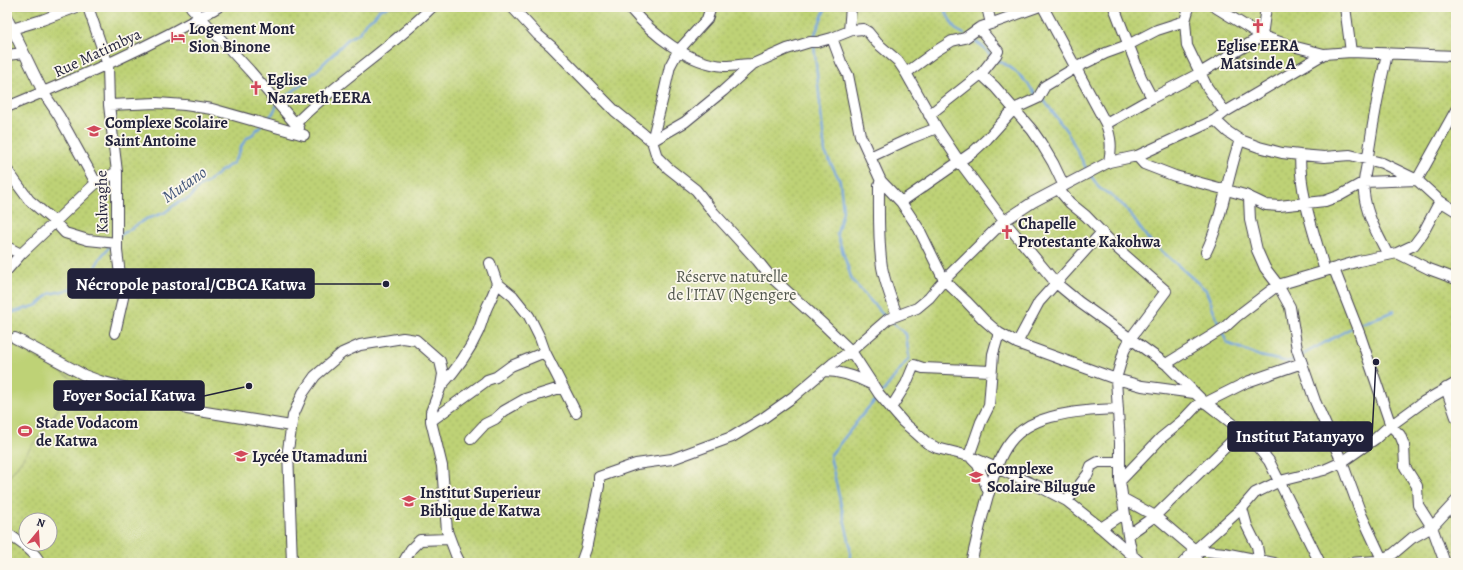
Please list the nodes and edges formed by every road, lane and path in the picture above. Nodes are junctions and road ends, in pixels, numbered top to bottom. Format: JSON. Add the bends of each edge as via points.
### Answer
{"nodes":[{"id":1,"x":77,"y":7,"type":"edge"},
{"id":2,"x":88,"y":7,"type":"edge"},
{"id":3,"x":192,"y":7,"type":"edge"},
{"id":4,"x":218,"y":7,"type":"edge"},
{"id":5,"x":432,"y":7,"type":"edge"},
{"id":6,"x":512,"y":7,"type":"edge"},
{"id":7,"x":629,"y":7,"type":"edge"},
{"id":8,"x":711,"y":7,"type":"edge"},
{"id":9,"x":851,"y":7,"type":"edge"},
{"id":10,"x":987,"y":7,"type":"edge"},
{"id":11,"x":1037,"y":7,"type":"edge"},
{"id":12,"x":1043,"y":7,"type":"edge"},
{"id":13,"x":1114,"y":7,"type":"edge"},
{"id":14,"x":1189,"y":7,"type":"edge"},
{"id":15,"x":1215,"y":7,"type":"edge"},
{"id":16,"x":1266,"y":7,"type":"edge"},
{"id":17,"x":1345,"y":7,"type":"edge"},
{"id":18,"x":201,"y":17,"type":"junction"},
{"id":19,"x":7,"y":18,"type":"edge"},
{"id":20,"x":1185,"y":20,"type":"junction"},
{"id":21,"x":991,"y":24,"type":"junction"},
{"id":22,"x":12,"y":29,"type":"junction"},
{"id":23,"x":849,"y":31,"type":"junction"},
{"id":24,"x":972,"y":33,"type":"junction"},
{"id":25,"x":1262,"y":36,"type":"junction"},
{"id":26,"x":832,"y":38,"type":"junction"},
{"id":27,"x":1128,"y":45,"type":"junction"},
{"id":28,"x":678,"y":51,"type":"junction"},
{"id":29,"x":1351,"y":52,"type":"junction"},
{"id":30,"x":24,"y":53,"type":"junction"},
{"id":31,"x":7,"y":54,"type":"edge"},
{"id":32,"x":1324,"y":54,"type":"junction"},
{"id":33,"x":1387,"y":54,"type":"junction"},
{"id":34,"x":1456,"y":56,"type":"edge"},
{"id":35,"x":753,"y":64,"type":"junction"},
{"id":36,"x":108,"y":65,"type":"junction"},
{"id":37,"x":1075,"y":68,"type":"junction"},
{"id":38,"x":906,"y":73,"type":"junction"},
{"id":39,"x":1200,"y":73,"type":"junction"},
{"id":40,"x":981,"y":74,"type":"junction"},
{"id":41,"x":43,"y":92,"type":"junction"},
{"id":42,"x":1152,"y":98,"type":"junction"},
{"id":43,"x":109,"y":105,"type":"junction"},
{"id":44,"x":7,"y":108,"type":"edge"},
{"id":45,"x":1014,"y":109,"type":"junction"},
{"id":46,"x":1456,"y":110,"type":"edge"},
{"id":47,"x":1225,"y":112,"type":"junction"},
{"id":48,"x":930,"y":115,"type":"junction"},
{"id":49,"x":1215,"y":120,"type":"junction"},
{"id":50,"x":295,"y":124,"type":"junction"},
{"id":51,"x":1106,"y":124,"type":"junction"},
{"id":52,"x":937,"y":128,"type":"junction"},
{"id":53,"x":652,"y":140,"type":"junction"},
{"id":54,"x":1240,"y":140,"type":"junction"},
{"id":55,"x":1300,"y":155,"type":"junction"},
{"id":56,"x":1137,"y":156,"type":"junction"},
{"id":57,"x":870,"y":157,"type":"junction"},
{"id":58,"x":1368,"y":158,"type":"junction"},
{"id":59,"x":959,"y":161,"type":"junction"},
{"id":60,"x":1109,"y":162,"type":"junction"},
{"id":61,"x":7,"y":170,"type":"edge"},
{"id":62,"x":117,"y":172,"type":"junction"},
{"id":63,"x":1417,"y":180,"type":"junction"},
{"id":64,"x":881,"y":181,"type":"junction"},
{"id":65,"x":1364,"y":182,"type":"junction"},
{"id":66,"x":96,"y":183,"type":"junction"},
{"id":67,"x":1061,"y":187,"type":"junction"},
{"id":68,"x":1226,"y":190,"type":"junction"},
{"id":69,"x":1249,"y":198,"type":"junction"},
{"id":70,"x":1440,"y":201,"type":"junction"},
{"id":71,"x":901,"y":202,"type":"junction"},
{"id":72,"x":1305,"y":203,"type":"junction"},
{"id":73,"x":1456,"y":211,"type":"edge"},
{"id":74,"x":55,"y":222,"type":"junction"},
{"id":75,"x":1004,"y":222,"type":"junction"},
{"id":76,"x":1102,"y":232,"type":"junction"},
{"id":77,"x":117,"y":243,"type":"junction"},
{"id":78,"x":7,"y":247,"type":"edge"},
{"id":79,"x":1206,"y":252,"type":"dead end"},
{"id":80,"x":21,"y":254,"type":"junction"},
{"id":81,"x":1393,"y":254,"type":"junction"},
{"id":82,"x":490,"y":263,"type":"dead end"},
{"id":83,"x":7,"y":270,"type":"edge"},
{"id":84,"x":1330,"y":270,"type":"junction"},
{"id":85,"x":1456,"y":279,"type":"edge"},
{"id":86,"x":944,"y":280,"type":"junction"},
{"id":87,"x":497,"y":283,"type":"junction"},
{"id":88,"x":1056,"y":283,"type":"junction"},
{"id":89,"x":1278,"y":285,"type":"junction"},
{"id":90,"x":894,"y":316,"type":"junction"},
{"id":91,"x":115,"y":332,"type":"dead end"},
{"id":92,"x":999,"y":333,"type":"junction"},
{"id":93,"x":15,"y":338,"type":"dead end"},
{"id":94,"x":1130,"y":339,"type":"junction"},
{"id":95,"x":1017,"y":343,"type":"junction"},
{"id":96,"x":545,"y":352,"type":"junction"},
{"id":97,"x":850,"y":352,"type":"junction"},
{"id":98,"x":1299,"y":356,"type":"junction"},
{"id":99,"x":1166,"y":364,"type":"junction"},
{"id":100,"x":824,"y":371,"type":"junction"},
{"id":101,"x":991,"y":371,"type":"junction"},
{"id":102,"x":1116,"y":379,"type":"junction"},
{"id":103,"x":1456,"y":383,"type":"edge"},
{"id":104,"x":441,"y":386,"type":"junction"},
{"id":105,"x":562,"y":387,"type":"junction"},
{"id":106,"x":1446,"y":388,"type":"junction"},
{"id":107,"x":876,"y":390,"type":"junction"},
{"id":108,"x":1194,"y":392,"type":"junction"},
{"id":109,"x":1204,"y":402,"type":"junction"},
{"id":110,"x":890,"y":406,"type":"junction"},
{"id":111,"x":1118,"y":409,"type":"junction"},
{"id":112,"x":576,"y":413,"type":"dead end"},
{"id":113,"x":1456,"y":416,"type":"edge"},
{"id":114,"x":431,"y":421,"type":"junction"},
{"id":115,"x":291,"y":426,"type":"junction"},
{"id":116,"x":1391,"y":426,"type":"junction"},
{"id":117,"x":1242,"y":431,"type":"junction"},
{"id":118,"x":471,"y":439,"type":"dead end"},
{"id":119,"x":969,"y":456,"type":"junction"},
{"id":120,"x":1119,"y":462,"type":"junction"},
{"id":121,"x":1342,"y":462,"type":"junction"},
{"id":122,"x":996,"y":468,"type":"junction"},
{"id":123,"x":1120,"y":481,"type":"junction"},
{"id":124,"x":1280,"y":481,"type":"junction"},
{"id":125,"x":989,"y":493,"type":"junction"},
{"id":126,"x":1122,"y":498,"type":"junction"},
{"id":127,"x":1067,"y":501,"type":"junction"},
{"id":128,"x":1456,"y":501,"type":"edge"},
{"id":129,"x":1242,"y":508,"type":"junction"},
{"id":130,"x":1124,"y":513,"type":"junction"},
{"id":131,"x":1155,"y":516,"type":"junction"},
{"id":132,"x":1100,"y":528,"type":"junction"},
{"id":133,"x":1432,"y":528,"type":"junction"},
{"id":134,"x":7,"y":533,"type":"edge"},
{"id":135,"x":1128,"y":536,"type":"junction"},
{"id":136,"x":449,"y":539,"type":"junction"},
{"id":137,"x":1195,"y":550,"type":"junction"},
{"id":138,"x":1132,"y":555,"type":"junction"},
{"id":139,"x":1382,"y":559,"type":"junction"},
{"id":140,"x":1260,"y":562,"type":"edge"},
{"id":141,"x":40,"y":563,"type":"edge"},
{"id":142,"x":292,"y":563,"type":"edge"},
{"id":143,"x":403,"y":563,"type":"edge"},
{"id":144,"x":460,"y":563,"type":"edge"},
{"id":145,"x":581,"y":563,"type":"edge"},
{"id":146,"x":971,"y":563,"type":"edge"},
{"id":147,"x":1140,"y":563,"type":"edge"},
{"id":148,"x":1183,"y":563,"type":"edge"},
{"id":149,"x":1198,"y":563,"type":"edge"},
{"id":150,"x":1274,"y":563,"type":"edge"},
{"id":151,"x":1320,"y":563,"type":"edge"},
{"id":152,"x":1350,"y":563,"type":"edge"},
{"id":153,"x":1445,"y":563,"type":"edge"}],
"edges":[{"from":1,"to":22,"type":"street"},
{"from":2,"to":36,"type":"street","name":"Kalwaghe"},
{"from":3,"to":18,"type":"street"},
{"from":4,"to":18,"type":"street","name":"Rue Matimbya"},
{"from":5,"to":50,"type":"street"},
{"from":6,"to":53,"type":"street","via":[[615,111]]},
{"from":7,"to":28,"type":"street","via":[[641,21]]},
{"from":8,"to":28,"type":"street","via":[[707,19]]},
{"from":9,"to":23,"type":"street"},
{"from":10,"to":21,"type":"street"},
{"from":11,"to":21,"type":"street"},
{"from":12,"to":37,"type":"street"},
{"from":13,"to":27,"type":"street"},
{"from":14,"to":20,"type":"street"},
{"from":15,"to":25,"type":"street"},
{"from":16,"to":25,"type":"street"},
{"from":17,"to":29,"type":"street"},
{"from":18,"to":36,"type":"street","name":"Rue Matimbya"},
{"from":18,"to":50,"type":"street"},
{"from":19,"to":22,"type":"street"},
{"from":20,"to":27,"type":"street","via":[[1157,30]]},
{"from":20,"to":39,"type":"street","via":[[1187,46]]},
{"from":21,"to":24,"type":"street"},
{"from":22,"to":30,"type":"street"},
{"from":23,"to":26,"type":"street"},
{"from":23,"to":38,"type":"street","via":[[862,29],[868,32],[877,44],[898,61]]},
{"from":24,"to":38,"type":"street","via":[[941,48]]},
{"from":24,"to":40,"type":"street","via":[[998,51]]},
{"from":25,"to":32,"type":"street"},
{"from":25,"to":39,"type":"street"},
{"from":26,"to":35,"type":"street","via":[[787,49]]},
{"from":26,"to":57,"type":"street","via":[[848,75],[860,135]]},
{"from":27,"to":37,"type":"street"},
{"from":27,"to":42,"type":"street"},
{"from":28,"to":35,"type":"street","via":[[695,59],[724,66]]},
{"from":28,"to":53,"type":"street","via":[[670,66]]},
{"from":29,"to":32,"type":"street"},
{"from":29,"to":33,"type":"street"},
{"from":30,"to":31,"type":"street"},
{"from":30,"to":41,"type":"street"},
{"from":32,"to":47,"type":"street"},
{"from":33,"to":34,"type":"street"},
{"from":33,"to":58,"type":"street"},
{"from":35,"to":53,"type":"street","via":[[685,122]]},
{"from":36,"to":41,"type":"street","name":"Rue Matimbya"},
{"from":36,"to":43,"type":"street","name":"Kalwaghe"},
{"from":37,"to":45,"type":"street","via":[[1045,86],[1038,98]]},
{"from":37,"to":51,"type":"street"},
{"from":38,"to":48,"type":"street"},
{"from":39,"to":42,"type":"street"},
{"from":39,"to":47,"type":"street"},
{"from":40,"to":45,"type":"street"},
{"from":40,"to":48,"type":"street"},
{"from":41,"to":44,"type":"street","name":"Rue Matimbya"},
{"from":41,"to":66,"type":"street"},
{"from":42,"to":51,"type":"street"},
{"from":43,"to":50,"type":"street","via":[[185,105],[304,135]]},
{"from":43,"to":62,"type":"street","name":"Kalwaghe"},
{"from":45,"to":59,"type":"street","via":[[987,139]]},
{"from":45,"to":67,"type":"street","via":[[1041,143]]},
{"from":46,"to":63,"type":"street"},
{"from":47,"to":49,"type":"street"},
{"from":48,"to":52,"type":"street"},
{"from":49,"to":54,"type":"street"},
{"from":49,"to":56,"type":"street"},
{"from":51,"to":60,"type":"street","via":[[1112,149]]},
{"from":52,"to":57,"type":"street"},
{"from":52,"to":59,"type":"street"},
{"from":53,"to":97,"type":"street","via":[[657,157],[696,190],[769,276]]},
{"from":54,"to":55,"type":"street","via":[[1282,153]]},
{"from":54,"to":68,"type":"street","via":[[1232,161]]},
{"from":55,"to":58,"type":"street","via":[[1350,155]]},
{"from":55,"to":72,"type":"street"},
{"from":56,"to":60,"type":"street"},
{"from":56,"to":68,"type":"street","via":[[1144,164],[1181,178]]},
{"from":57,"to":64,"type":"street"},
{"from":58,"to":63,"type":"street"},
{"from":58,"to":65,"type":"street"},
{"from":59,"to":71,"type":"street"},
{"from":59,"to":75,"type":"street"},
{"from":60,"to":67,"type":"street"},
{"from":61,"to":74,"type":"street","via":[[30,200]]},
{"from":62,"to":66,"type":"street"},
{"from":62,"to":77,"type":"street","name":"Kalwaghe"},
{"from":63,"to":65,"type":"street"},
{"from":63,"to":70,"type":"street"},
{"from":64,"to":71,"type":"street"},
{"from":64,"to":90,"type":"street","via":[[880,247]]},
{"from":65,"to":72,"type":"street","via":[[1339,196]]},
{"from":65,"to":81,"type":"street","via":[[1369,215]]},
{"from":66,"to":74,"type":"street"},
{"from":67,"to":75,"type":"street"},
{"from":67,"to":76,"type":"street","via":[[1070,203]]},
{"from":68,"to":69,"type":"street"},
{"from":68,"to":79,"type":"street"},
{"from":69,"to":72,"type":"street","via":[[1266,205]]},
{"from":69,"to":89,"type":"street","via":[[1250,220],[1257,250],[1265,268]]},
{"from":70,"to":73,"type":"street"},
{"from":70,"to":81,"type":"street","via":[[1417,242]]},
{"from":71,"to":86,"type":"street","via":[[919,228]]},
{"from":72,"to":84,"type":"street"},
{"from":74,"to":77,"type":"street","via":[[65,233],[88,240]]},
{"from":74,"to":80,"type":"street"},
{"from":75,"to":86,"type":"street"},
{"from":75,"to":88,"type":"street"},
{"from":76,"to":88,"type":"street"},
{"from":76,"to":94,"type":"street","via":[[1166,292]]},
{"from":77,"to":91,"type":"street","name":"Kalwaghe","via":[[122,298]]},
{"from":78,"to":80,"type":"street"},
{"from":80,"to":83,"type":"street"},
{"from":81,"to":84,"type":"street"},
{"from":81,"to":85,"type":"street"},
{"from":82,"to":87,"type":"street"},
{"from":84,"to":89,"type":"street"},
{"from":84,"to":116,"type":"street","via":[[1360,336]]},
{"from":86,"to":90,"type":"street","via":[[917,308]]},
{"from":86,"to":92,"type":"street"},
{"from":87,"to":96,"type":"street","via":[[513,296],[529,316]]},
{"from":87,"to":104,"type":"street","via":[[471,347]]},
{"from":88,"to":94,"type":"street"},
{"from":88,"to":95,"type":"street","via":[[1039,302]]},
{"from":89,"to":98,"type":"street","via":[[1290,307]]},
{"from":89,"to":99,"type":"street","via":[[1220,330]]},
{"from":90,"to":97,"type":"street","via":[[881,324]]},
{"from":92,"to":95,"type":"street"},
{"from":92,"to":101,"type":"street"},
{"from":93,"to":115,"type":"street","via":[[84,375],[170,399],[182,403],[187,409]]},
{"from":94,"to":99,"type":"street"},
{"from":94,"to":102,"type":"street"},
{"from":95,"to":102,"type":"street"},
{"from":96,"to":105,"type":"street"},
{"from":96,"to":114,"type":"street","via":[[511,366],[487,380]]},
{"from":97,"to":100,"type":"street"},
{"from":97,"to":107,"type":"street"},
{"from":98,"to":109,"type":"street"},
{"from":98,"to":121,"type":"street","via":[[1315,401]]},
{"from":99,"to":108,"type":"street"},
{"from":100,"to":107,"type":"street","via":[[837,371],[856,376]]},
{"from":100,"to":145,"type":"street","via":[[793,397],[732,437],[672,459],[636,464],[599,476],[586,549]]},
{"from":101,"to":110,"type":"street","via":[[923,368],[914,365],[906,384]]},
{"from":101,"to":119,"type":"street","via":[[989,406]]},
{"from":102,"to":108,"type":"street","via":[[1142,386]]},
{"from":102,"to":111,"type":"street"},
{"from":103,"to":106,"type":"street"},
{"from":104,"to":114,"type":"street","via":[[431,412]]},
{"from":104,"to":115,"type":"street","via":[[443,374],[440,361],[416,340],[403,338],[360,345],[342,353],[315,376],[303,393]]},
{"from":105,"to":112,"type":"street"},
{"from":105,"to":118,"type":"street","via":[[525,399],[504,411],[485,424]]},
{"from":106,"to":113,"type":"street"},
{"from":106,"to":116,"type":"street"},
{"from":107,"to":110,"type":"street"},
{"from":108,"to":109,"type":"street"},
{"from":109,"to":117,"type":"street"},
{"from":109,"to":123,"type":"street","via":[[1161,438]]},
{"from":110,"to":119,"type":"street","via":[[903,422],[927,443]]},
{"from":111,"to":120,"type":"street"},
{"from":111,"to":122,"type":"street","via":[[1065,414],[1028,426],[1011,441]]},
{"from":114,"to":136,"type":"street","via":[[442,466]]},
{"from":115,"to":142,"type":"street","via":[[288,450]]},
{"from":116,"to":121,"type":"street"},
{"from":116,"to":133,"type":"street","via":[[1400,435],[1404,445],[1405,467],[1417,486],[1418,505]]},
{"from":117,"to":124,"type":"street","via":[[1269,461]]},
{"from":117,"to":131,"type":"street"},
{"from":119,"to":122,"type":"street"},
{"from":119,"to":125,"type":"street","via":[[978,465]]},
{"from":120,"to":123,"type":"street"},
{"from":120,"to":127,"type":"street","via":[[1098,462],[1091,466],[1088,474]]},
{"from":121,"to":124,"type":"street","via":[[1324,470]]},
{"from":121,"to":139,"type":"street","via":[[1361,514]]},
{"from":122,"to":125,"type":"street"},
{"from":122,"to":127,"type":"street"},
{"from":123,"to":126,"type":"street"},
{"from":124,"to":129,"type":"street","via":[[1255,493]]},
{"from":124,"to":151,"type":"street"},
{"from":125,"to":146,"type":"street"},
{"from":126,"to":130,"type":"street"},
{"from":126,"to":131,"type":"street"},
{"from":127,"to":132,"type":"street"},
{"from":128,"to":133,"type":"street"},
{"from":129,"to":137,"type":"street"},
{"from":129,"to":140,"type":"street","via":[[1257,546]]},
{"from":130,"to":132,"type":"street"},
{"from":130,"to":135,"type":"street"},
{"from":131,"to":135,"type":"street"},
{"from":131,"to":137,"type":"street"},
{"from":132,"to":138,"type":"street"},
{"from":133,"to":139,"type":"street","via":[[1412,538],[1393,554]]},
{"from":133,"to":153,"type":"street"},
{"from":134,"to":141,"type":"street"},
{"from":135,"to":138,"type":"street"},
{"from":136,"to":143,"type":"street","via":[[420,540]]},
{"from":136,"to":144,"type":"street"},
{"from":137,"to":140,"type":"street","via":[[1224,553]]},
{"from":137,"to":148,"type":"street"},
{"from":137,"to":149,"type":"street"},
{"from":138,"to":147,"type":"street"},
{"from":139,"to":152,"type":"street"},
{"from":140,"to":150,"type":"street"}]}
